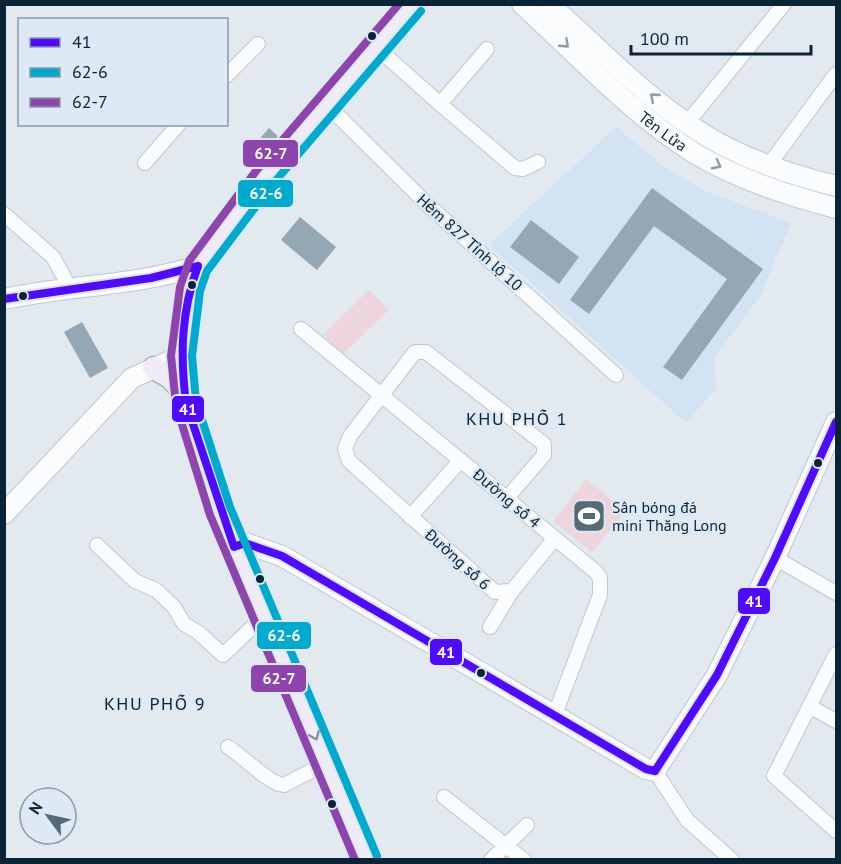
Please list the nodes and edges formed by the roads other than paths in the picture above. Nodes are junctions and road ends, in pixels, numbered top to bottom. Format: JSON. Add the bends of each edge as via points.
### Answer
{"nodes":[{"id":1,"x":413,"y":4,"type":"edge"},
{"id":2,"x":522,"y":4,"type":"edge"},
{"id":3,"x":549,"y":4,"type":"edge"},
{"id":4,"x":784,"y":4,"type":"edge"},
{"id":5,"x":258,"y":44,"type":"dead end"},
{"id":6,"x":376,"y":47,"type":"junction"},
{"id":7,"x":487,"y":49,"type":"dead end"},
{"id":8,"x":228,"y":74,"type":"edge"},
{"id":9,"x":837,"y":74,"type":"edge"},
{"id":10,"x":440,"y":104,"type":"junction"},
{"id":11,"x":327,"y":105,"type":"junction"},
{"id":12,"x":687,"y":123,"type":"junction"},
{"id":13,"x":176,"y":126,"type":"edge"},
{"id":14,"x":538,"y":162,"type":"dead end"},
{"id":15,"x":145,"y":163,"type":"dead end"},
{"id":16,"x":768,"y":166,"type":"junction"},
{"id":17,"x":837,"y":186,"type":"edge"},
{"id":18,"x":837,"y":208,"type":"edge"},
{"id":19,"x":4,"y":214,"type":"edge"},
{"id":20,"x":198,"y":266,"type":"junction"},
{"id":21,"x":70,"y":288,"type":"junction"},
{"id":22,"x":4,"y":299,"type":"edge"},
{"id":23,"x":301,"y":329,"type":"dead end"},
{"id":24,"x":182,"y":356,"type":"junction"},
{"id":25,"x":154,"y":368,"type":"junction"},
{"id":26,"x":616,"y":375,"type":"dead end"},
{"id":27,"x":184,"y":392,"type":"junction"},
{"id":28,"x":380,"y":394,"type":"junction"},
{"id":29,"x":837,"y":422,"type":"edge"},
{"id":30,"x":461,"y":460,"type":"junction"},
{"id":31,"x":507,"y":498,"type":"junction"},
{"id":32,"x":4,"y":514,"type":"edge"},
{"id":33,"x":410,"y":516,"type":"junction"},
{"id":34,"x":555,"y":538,"type":"junction"},
{"id":35,"x":97,"y":545,"type":"dead end"},
{"id":36,"x":234,"y":547,"type":"junction"},
{"id":37,"x":775,"y":558,"type":"junction"},
{"id":38,"x":512,"y":591,"type":"junction"},
{"id":39,"x":837,"y":593,"type":"edge"},
{"id":40,"x":263,"y":617,"type":"junction"},
{"id":41,"x":490,"y":627,"type":"dead end"},
{"id":42,"x":837,"y":654,"type":"edge"},
{"id":43,"x":809,"y":706,"type":"junction"},
{"id":44,"x":555,"y":714,"type":"junction"},
{"id":45,"x":837,"y":721,"type":"edge"},
{"id":46,"x":228,"y":747,"type":"dead end"},
{"id":47,"x":326,"y":763,"type":"junction"},
{"id":48,"x":656,"y":771,"type":"junction"},
{"id":49,"x":444,"y":797,"type":"dead end"},
{"id":50,"x":527,"y":825,"type":"dead end"},
{"id":51,"x":837,"y":831,"type":"edge"},
{"id":52,"x":507,"y":845,"type":"junction"},
{"id":53,"x":367,"y":860,"type":"edge"},
{"id":54,"x":491,"y":860,"type":"edge"},
{"id":55,"x":524,"y":860,"type":"edge"},
{"id":56,"x":732,"y":860,"type":"edge"}],
"edges":[{"from":1,"to":6,"type":"main road"},
{"from":2,"to":18,"type":"street","name":"Tên Lửa","one_way":true,"via":[[657,127],[696,154],[764,187]]},
{"from":12,"to":3,"type":"street","name":"Tên Lửa","one_way":true},
{"from":4,"to":12,"type":"street"},
{"from":5,"to":8,"type":"street"},
{"from":6,"to":10,"type":"street"},
{"from":6,"to":11,"type":"main road"},
{"from":7,"to":10,"type":"street"},
{"from":9,"to":16,"type":"street"},
{"from":10,"to":14,"type":"street","via":[[515,168]]},
{"from":11,"to":20,"type":"main road","via":[[252,192]]},
{"from":11,"to":26,"type":"street","name":"Hẻm 827 Tỉnh lộ 10","via":[[428,205]]},
{"from":12,"to":16,"type":"street","name":"Tên Lửa"},
{"from":13,"to":15,"type":"street"},
{"from":16,"to":17,"type":"street","name":"Tên Lửa"},
{"from":19,"to":21,"type":"street","via":[[53,257]]},
{"from":20,"to":21,"type":"street","via":[[168,275]]},
{"from":20,"to":24,"type":"main road","via":[[190,289]]},
{"from":21,"to":22,"type":"street"},
{"from":23,"to":28,"type":"street","name":"Đường số 4"},
{"from":24,"to":25,"type":"street"},
{"from":24,"to":27,"type":"main road"},
{"from":25,"to":27,"type":"main road"},
{"from":25,"to":32,"type":"street","via":[[132,378]]},
{"from":27,"to":36,"type":"main road"},
{"from":28,"to":30,"type":"street","name":"Đường số 4"},
{"from":28,"to":31,"type":"street","via":[[412,355],[422,351],[541,439],[544,455]]},
{"from":28,"to":33,"type":"street","name":"Đường số 6","via":[[350,436],[346,455]]},
{"from":29,"to":37,"type":"street"},
{"from":30,"to":31,"type":"street","name":"Đường số 4"},
{"from":30,"to":33,"type":"street","name":"Đường số 6"},
{"from":31,"to":34,"type":"street","name":"Đường số 4"},
{"from":33,"to":38,"type":"street","name":"Đường số 6","via":[[491,590],[501,594]]},
{"from":34,"to":38,"type":"street","name":"Đường số 6"},
{"from":34,"to":44,"type":"street","name":"Đường số 4","via":[[596,572],[601,587]]},
{"from":35,"to":40,"type":"street","via":[[135,581],[156,590],[174,607],[184,624],[223,655]]},
{"from":36,"to":40,"type":"main road"},
{"from":36,"to":44,"type":"street","via":[[245,543],[282,556]]},
{"from":37,"to":39,"type":"street"},
{"from":37,"to":48,"type":"street","via":[[717,675]]},
{"from":38,"to":41,"type":"street","name":"Đường số 6"},
{"from":40,"to":47,"type":"main road","one_way":true},
{"from":42,"to":43,"type":"street"},
{"from":43,"to":45,"type":"street"},
{"from":43,"to":51,"type":"street","via":[[774,776]]},
{"from":44,"to":48,"type":"street","via":[[646,769]]},
{"from":46,"to":47,"type":"street","via":[[278,785]]},
{"from":47,"to":53,"type":"main road"},
{"from":48,"to":56,"type":"street","via":[[687,820]]},
{"from":49,"to":52,"type":"street"},
{"from":50,"to":52,"type":"street"},
{"from":52,"to":54,"type":"street"},
{"from":52,"to":55,"type":"street"}]}
